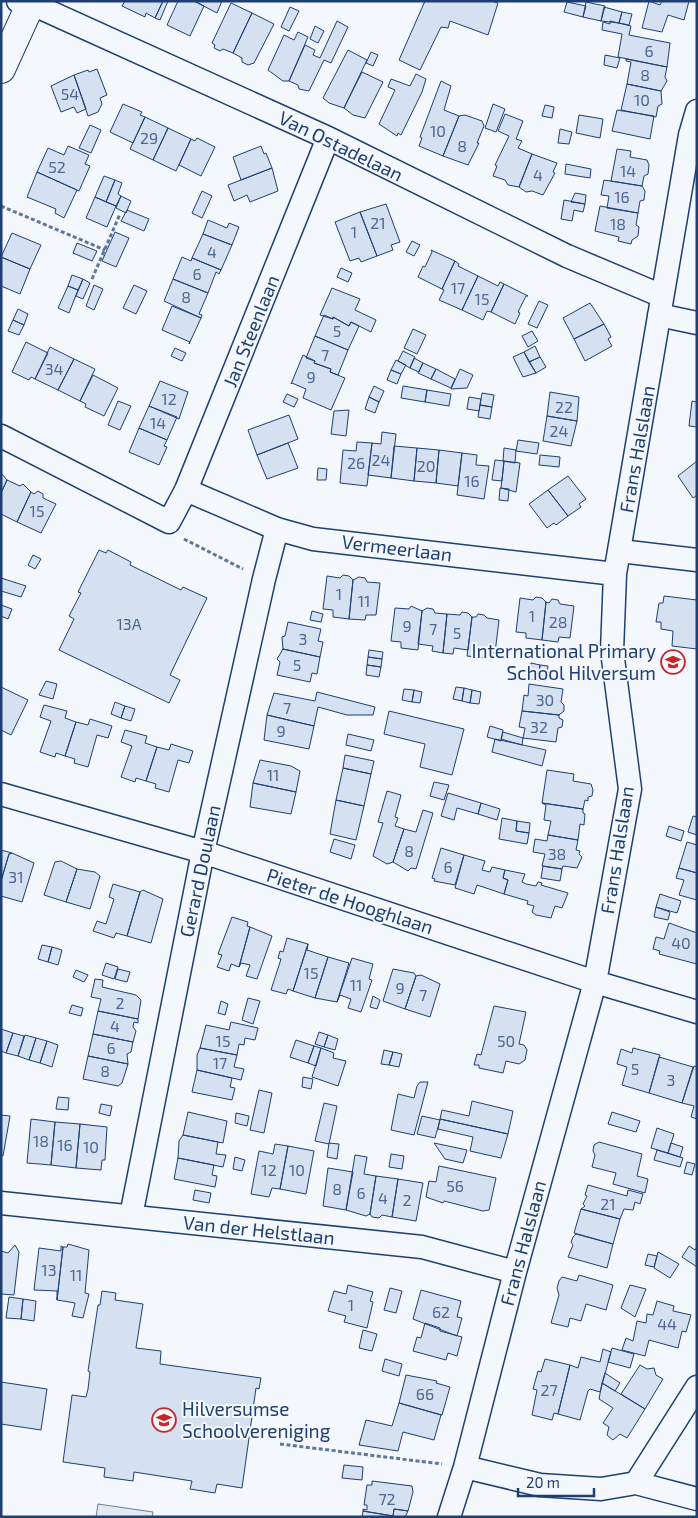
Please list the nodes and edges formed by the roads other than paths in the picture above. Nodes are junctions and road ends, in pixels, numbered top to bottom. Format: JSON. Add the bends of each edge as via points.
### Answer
{"nodes":[{"id":1,"x":27,"y":2,"type":"edge"},
{"id":2,"x":1,"y":69,"type":"edge"},
{"id":3,"x":697,"y":111,"type":"edge"},
{"id":4,"x":693,"y":136,"type":"edge"},
{"id":5,"x":328,"y":138,"type":"junction"},
{"id":6,"x":661,"y":306,"type":"junction"},
{"id":7,"x":697,"y":323,"type":"edge"},
{"id":8,"x":1,"y":436,"type":"edge"},
{"id":9,"x":186,"y":490,"type":"junction"},
{"id":10,"x":277,"y":529,"type":"junction"},
{"id":11,"x":620,"y":551,"type":"junction"},
{"id":12,"x":697,"y":560,"type":"edge"},
{"id":13,"x":615,"y":574,"type":"junction"},
{"id":14,"x":1,"y":794,"type":"edge"},
{"id":15,"x":203,"y":852,"type":"junction"},
{"id":16,"x":595,"y":982,"type":"junction"},
{"id":17,"x":697,"y":1012,"type":"edge"},
{"id":18,"x":1,"y":1203,"type":"edge"},
{"id":19,"x":131,"y":1216,"type":"junction"},
{"id":20,"x":514,"y":1272,"type":"junction"},
{"id":21,"x":697,"y":1387,"type":"edge"},
{"id":22,"x":465,"y":1467,"type":"junction"},
{"id":23,"x":636,"y":1483,"type":"junction"},
{"id":24,"x":697,"y":1499,"type":"edge"},
{"id":25,"x":449,"y":1517,"type":"edge"}],
"edges":[{"from":1,"to":2,"type":"street"},
{"from":1,"to":5,"type":"street","name":"Van Ostadelaan"},
{"from":3,"to":4,"type":"street","name":"Frans Halslaan"},
{"from":4,"to":6,"type":"street","name":"Frans Halslaan"},
{"from":5,"to":6,"type":"street","name":"Van Ostadelaan"},
{"from":5,"to":9,"type":"street","name":"Jan Steenlaan"},
{"from":6,"to":7,"type":"street","name":"Van Ostadelaan"},
{"from":6,"to":11,"type":"street","name":"Frans Halslaan"},
{"from":8,"to":9,"type":"street","name":"Jan Steenlaan","via":[[169,522]]},
{"from":9,"to":10,"type":"street","name":"Vermeerlaan"},
{"from":10,"to":13,"type":"street","name":"Vermeerlaan","via":[[313,538]]},
{"from":10,"to":15,"type":"street","name":"Gerard Doulaan"},
{"from":11,"to":12,"type":"street"},
{"from":11,"to":13,"type":"street","name":"Frans Halslaan"},
{"from":13,"to":16,"type":"street","name":"Frans Halslaan","via":[[612,651],[630,789]]},
{"from":14,"to":15,"type":"street","name":"Pieter de Hooghlaan"},
{"from":15,"to":16,"type":"street","name":"Pieter de Hooghlaan"},
{"from":15,"to":19,"type":"street","name":"Gerard Doulaan"},
{"from":16,"to":17,"type":"street","name":"Pieter de Hooghlaan"},
{"from":16,"to":20,"type":"street","name":"Frans Halslaan"},
{"from":18,"to":19,"type":"street","name":"Van der Helstlaan"},
{"from":19,"to":20,"type":"street","name":"Van der Helstlaan","via":[[422,1247]]},
{"from":20,"to":22,"type":"street","name":"Frans Halslaan"},
{"from":21,"to":23,"type":"street"},
{"from":22,"to":23,"type":"street","via":[[540,1485],[601,1489]]},
{"from":22,"to":25,"type":"street","name":"Frans Halslaan"},
{"from":23,"to":24,"type":"street"}]}
